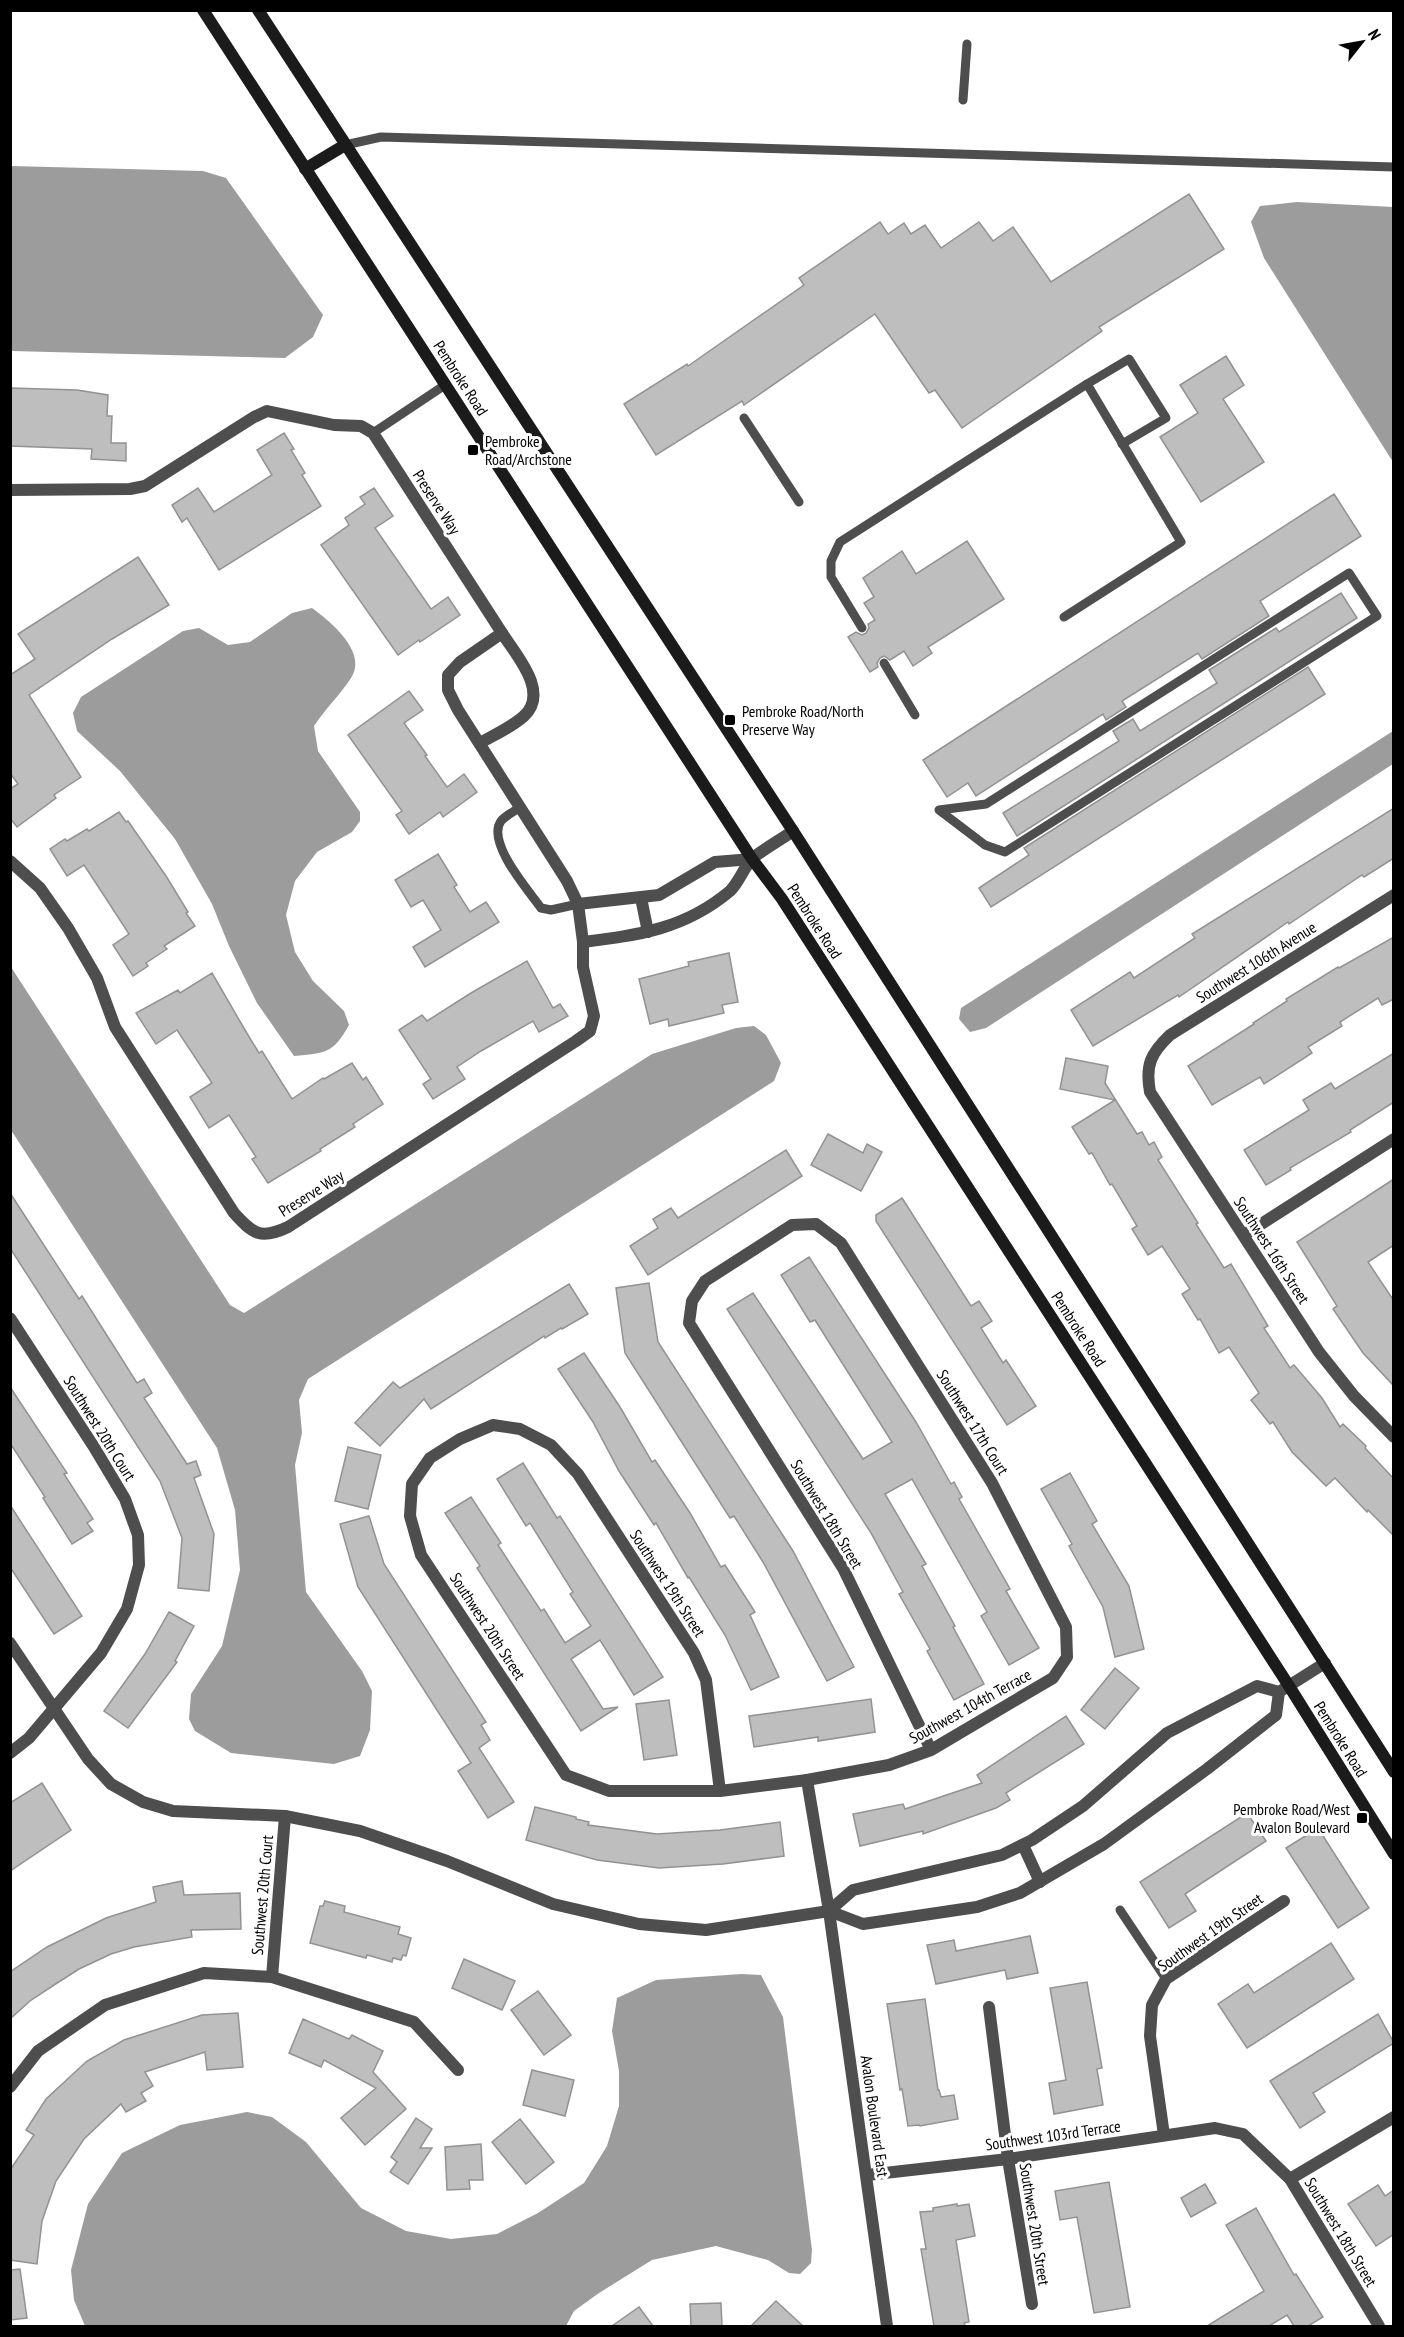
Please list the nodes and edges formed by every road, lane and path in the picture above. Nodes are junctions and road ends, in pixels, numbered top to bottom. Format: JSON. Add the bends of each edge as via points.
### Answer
{"nodes":[{"id":1,"x":202,"y":10,"type":"edge"},
{"id":2,"x":258,"y":10,"type":"edge"},
{"id":3,"x":967,"y":44,"type":"dead end"},
{"id":4,"x":963,"y":100,"type":"dead end"},
{"id":5,"x":345,"y":145,"type":"junction"},
{"id":6,"x":1394,"y":167,"type":"edge"},
{"id":7,"x":305,"y":169,"type":"junction"},
{"id":8,"x":1087,"y":384,"type":"junction"},
{"id":9,"x":445,"y":385,"type":"junction"},
{"id":10,"x":744,"y":418,"type":"dead end"},
{"id":11,"x":373,"y":433,"type":"junction"},
{"id":12,"x":1122,"y":444,"type":"junction"},
{"id":13,"x":10,"y":490,"type":"edge"},
{"id":14,"x":799,"y":502,"type":"dead end"},
{"id":15,"x":1064,"y":617,"type":"dead end"},
{"id":16,"x":862,"y":628,"type":"dead end"},
{"id":17,"x":502,"y":633,"type":"junction"},
{"id":18,"x":884,"y":663,"type":"dead end"},
{"id":19,"x":915,"y":715,"type":"dead end"},
{"id":20,"x":480,"y":743,"type":"junction"},
{"id":21,"x":520,"y":807,"type":"junction"},
{"id":22,"x":939,"y":810,"type":"joint"},
{"id":23,"x":793,"y":831,"type":"junction"},
{"id":24,"x":752,"y":859,"type":"junction"},
{"id":25,"x":10,"y":861,"type":"edge"},
{"id":26,"x":1394,"y":895,"type":"edge"},
{"id":27,"x":641,"y":898,"type":"junction"},
{"id":28,"x":578,"y":904,"type":"junction"},
{"id":29,"x":648,"y":932,"type":"junction"},
{"id":30,"x":583,"y":942,"type":"junction"},
{"id":31,"x":1149,"y":1068,"type":"joint"},
{"id":32,"x":1394,"y":1139,"type":"edge"},
{"id":33,"x":816,"y":1224,"type":"joint"},
{"id":34,"x":1244,"y":1235,"type":"junction"},
{"id":35,"x":10,"y":1318,"type":"edge"},
{"id":36,"x":520,"y":1429,"type":"joint"},
{"id":37,"x":1394,"y":1437,"type":"edge"},
{"id":38,"x":10,"y":1643,"type":"edge"},
{"id":39,"x":1067,"y":1657,"type":"joint"},
{"id":40,"x":1325,"y":1663,"type":"junction"},
{"id":41,"x":1284,"y":1689,"type":"junction"},
{"id":42,"x":54,"y":1710,"type":"junction"},
{"id":43,"x":931,"y":1750,"type":"junction"},
{"id":44,"x":10,"y":1753,"type":"edge"},
{"id":45,"x":1394,"y":1772,"type":"edge"},
{"id":46,"x":566,"y":1774,"type":"joint"},
{"id":47,"x":807,"y":1780,"type":"junction"},
{"id":48,"x":720,"y":1791,"type":"junction"},
{"id":49,"x":285,"y":1816,"type":"junction"},
{"id":50,"x":1023,"y":1845,"type":"junction"},
{"id":51,"x":1394,"y":1854,"type":"edge"},
{"id":52,"x":1040,"y":1882,"type":"junction"},
{"id":53,"x":1284,"y":1901,"type":"dead end"},
{"id":54,"x":1120,"y":1910,"type":"dead end"},
{"id":55,"x":829,"y":1911,"type":"junction"},
{"id":56,"x":272,"y":1977,"type":"junction"},
{"id":57,"x":1166,"y":1979,"type":"junction"},
{"id":58,"x":988,"y":2007,"type":"dead end"},
{"id":59,"x":458,"y":2070,"type":"dead end"},
{"id":60,"x":10,"y":2087,"type":"edge"},
{"id":61,"x":1394,"y":2117,"type":"edge"},
{"id":62,"x":1243,"y":2134,"type":"joint"},
{"id":63,"x":1164,"y":2135,"type":"junction"},
{"id":64,"x":1008,"y":2159,"type":"junction"},
{"id":65,"x":867,"y":2175,"type":"junction"},
{"id":66,"x":1290,"y":2180,"type":"junction"},
{"id":67,"x":1032,"y":2304,"type":"dead end"},
{"id":68,"x":887,"y":2326,"type":"edge"},
{"id":69,"x":1379,"y":2326,"type":"edge"}],
"edges":[{"from":1,"to":7,"type":"main road","name":"Pembroke Road"},
{"from":2,"to":5,"type":"main road","name":"Pembroke Road"},
{"from":3,"to":4,"type":"lane"},
{"from":5,"to":6,"type":"lane","via":[[381,137]]},
{"from":5,"to":7,"type":"main road"},
{"from":5,"to":23,"type":"main road","name":"Pembroke Road"},
{"from":7,"to":9,"type":"main road","name":"Pembroke Road"},
{"from":8,"to":12,"type":"lane"},
{"from":8,"to":12,"type":"lane","via":[[1129,359],[1166,418]]},
{"from":8,"to":16,"type":"lane","via":[[840,542],[831,561],[831,577]]},
{"from":9,"to":11,"type":"lane"},
{"from":9,"to":24,"type":"main road","name":"Pembroke Road"},
{"from":10,"to":14,"type":"lane"},
{"from":11,"to":13,"type":"street","via":[[361,426],[333,425],[267,411],[146,486]]},
{"from":11,"to":17,"type":"street","name":"Preserve Way"},
{"from":12,"to":15,"type":"lane","via":[[1180,542]]},
{"from":17,"to":20,"type":"street","name":"Preserve Way","via":[[448,675],[448,690]]},
{"from":17,"to":20,"type":"street","via":[[532,682],[535,696],[524,716]]},
{"from":18,"to":19,"type":"lane"},
{"from":20,"to":21,"type":"street","name":"Preserve Way"},
{"from":21,"to":28,"type":"street","name":"Preserve Way"},
{"from":21,"to":28,"type":"lane","via":[[501,821],[496,835],[501,850],[541,908],[551,910]]},
{"from":22,"to":22,"type":"lane","via":[[985,845],[1005,852],[1377,616],[1349,573],[986,804]]},
{"from":23,"to":24,"type":"street"},
{"from":23,"to":40,"type":"main road","name":"Pembroke Road"},
{"from":24,"to":27,"type":"street","via":[[715,862],[659,895]]},
{"from":24,"to":29,"type":"street","via":[[742,878],[713,904],[690,918]]},
{"from":24,"to":41,"type":"main road","name":"Pembroke Road","via":[[782,899]]},
{"from":25,"to":30,"type":"street","name":"Preserve Way","via":[[40,888],[68,928],[97,978],[115,1027],[234,1213],[248,1229],[263,1235],[288,1227],[590,1031],[594,1017],[583,967]]},
{"from":26,"to":31,"type":"street","name":"Southwest 106th Avenue","via":[[1170,1035],[1155,1050]]},
{"from":27,"to":28,"type":"street"},
{"from":27,"to":29,"type":"street"},
{"from":28,"to":30,"type":"street","name":"Preserve Way"},
{"from":29,"to":30,"type":"street"},
{"from":31,"to":34,"type":"street","name":"Southwest 16th Street","via":[[1150,1092]]},
{"from":32,"to":34,"type":"street"},
{"from":33,"to":39,"type":"street","name":"Southwest 17th Court","via":[[841,1244],[992,1483],[1066,1627]]},
{"from":33,"to":43,"type":"street","name":"Southwest 18th Street","via":[[792,1225],[705,1281],[692,1301],[689,1323],[843,1568]]},
{"from":34,"to":37,"type":"street","name":"Southwest 16th Street","via":[[1319,1352]]},
{"from":35,"to":42,"type":"street","name":"Southwest 20th Court","via":[[125,1499],[138,1535],[139,1565],[127,1609],[101,1653]]},
{"from":36,"to":46,"type":"street","name":"Southwest 20th Street","via":[[493,1425],[460,1438],[430,1458],[412,1484],[410,1516],[421,1555]]},
{"from":36,"to":48,"type":"street","name":"Southwest 19th Street","via":[[551,1445],[578,1474],[694,1653],[706,1680]]},
{"from":38,"to":42,"type":"street"},
{"from":39,"to":43,"type":"street","name":"Southwest 104th Terrace","via":[[1053,1677]]},
{"from":40,"to":41,"type":"street"},
{"from":40,"to":45,"type":"main road","name":"Pembroke Road"},
{"from":41,"to":50,"type":"street","via":[[1257,1686],[1167,1733],[1083,1806]]},
{"from":41,"to":51,"type":"main road","name":"Pembroke Road"},
{"from":41,"to":52,"type":"street","via":[[1276,1715],[1104,1844]]},
{"from":42,"to":44,"type":"street"},
{"from":42,"to":49,"type":"street","via":[[111,1784],[143,1802],[173,1810]]},
{"from":43,"to":47,"type":"street","name":"Southwest 104th Terrace","via":[[889,1765]]},
{"from":46,"to":48,"type":"street","name":"Southwest 104th Terrace","via":[[609,1791]]},
{"from":47,"to":48,"type":"street","name":"Southwest 104th Terrace"},
{"from":47,"to":55,"type":"street"},
{"from":49,"to":55,"type":"street","via":[[360,1831],[553,1904],[639,1924],[706,1930]]},
{"from":49,"to":56,"type":"street","name":"Southwest 20th Court"},
{"from":50,"to":52,"type":"street"},
{"from":50,"to":55,"type":"street","via":[[1002,1855],[853,1890]]},
{"from":52,"to":55,"type":"street","via":[[977,1907],[863,1924]]},
{"from":53,"to":57,"type":"street","name":"Southwest 19th Street"},
{"from":54,"to":57,"type":"lane"},
{"from":55,"to":65,"type":"street","name":"Avalon Boulevard East"},
{"from":56,"to":59,"type":"street","via":[[414,2022]]},
{"from":56,"to":60,"type":"street","via":[[204,1973],[105,2005],[38,2051]]},
{"from":57,"to":63,"type":"street","name":"Southwest 19th Street","via":[[1152,2005],[1150,2036]]},
{"from":58,"to":64,"type":"street","name":"Southwest 20th Street"},
{"from":61,"to":66,"type":"street"},
{"from":62,"to":63,"type":"street","name":"Southwest 103rd Terrace","via":[[1215,2128]]},
{"from":62,"to":66,"type":"street","name":"Southwest 18th Street"},
{"from":63,"to":64,"type":"street","name":"Southwest 103rd Terrace"},
{"from":64,"to":65,"type":"street","name":"Southwest 103rd Terrace"},
{"from":64,"to":67,"type":"street","name":"Southwest 20th Street"},
{"from":65,"to":68,"type":"street","name":"Avalon Boulevard East"},
{"from":66,"to":69,"type":"street","name":"Southwest 18th Street"}]}
